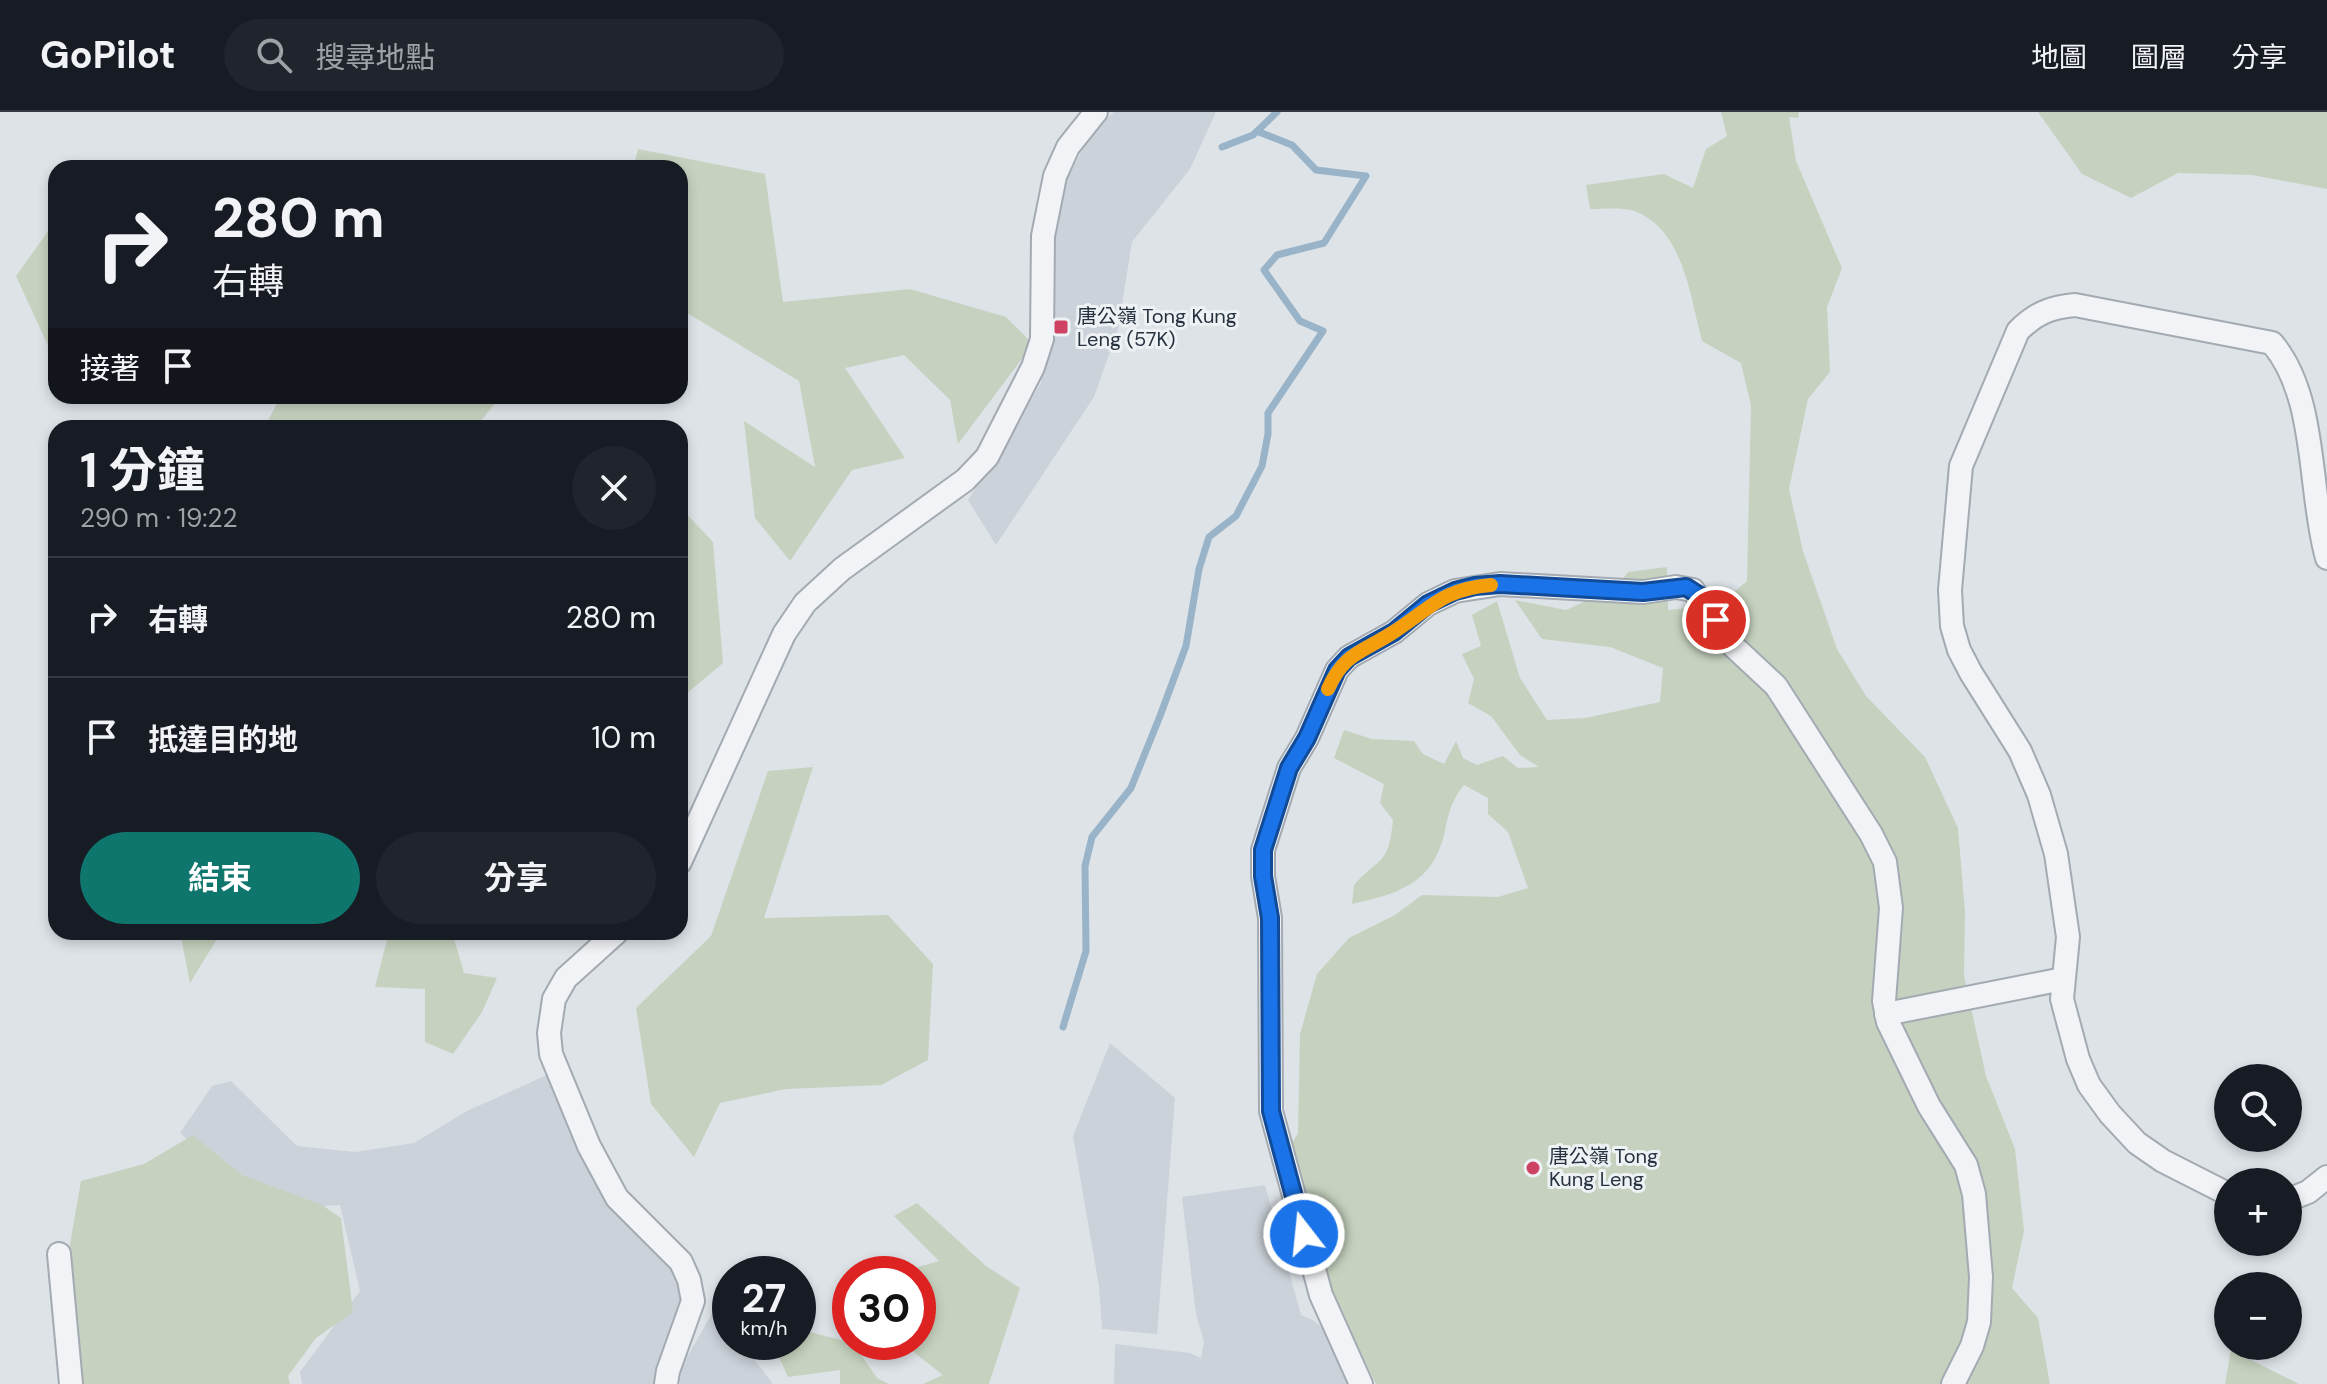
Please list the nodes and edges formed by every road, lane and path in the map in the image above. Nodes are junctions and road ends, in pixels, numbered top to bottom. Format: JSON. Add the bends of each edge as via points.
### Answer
{"nodes":[{"id":1,"x":1096,"y":112,"type":"edge"},
{"id":2,"x":2327,"y":558,"type":"edge"},
{"id":3,"x":688,"y":844,"type":"edge"},
{"id":4,"x":608,"y":940,"type":"edge"},
{"id":5,"x":2063,"y":979,"type":"junction"},
{"id":6,"x":1886,"y":1014,"type":"junction"},
{"id":7,"x":2327,"y":1177,"type":"edge"},
{"id":8,"x":2214,"y":1187,"type":"edge"},
{"id":9,"x":2302,"y":1194,"type":"edge"},
{"id":10,"x":59,"y":1254,"type":"dead end"},
{"id":11,"x":71,"y":1384,"type":"edge"},
{"id":12,"x":666,"y":1384,"type":"edge"},
{"id":13,"x":1361,"y":1384,"type":"edge"},
{"id":14,"x":1953,"y":1384,"type":"edge"}],
"edges":[{"from":1,"to":3,"type":"street","via":[[1068,147],[1055,176],[1043,236],[1042,339],[987,457],[965,480],[842,569],[805,603],[784,634]]},
{"from":2,"to":5,"type":"street","via":[[2299,391],[2272,343],[2075,305],[2033,316],[2018,331],[1961,466],[1950,590],[1952,626],[1959,650],[2014,740],[2039,795],[2066,910]]},
{"from":4,"to":12,"type":"street","via":[[566,978],[554,999],[551,1054],[617,1198],[681,1262],[689,1280],[693,1301]]},
{"from":5,"to":6,"type":"street"},
{"from":5,"to":8,"type":"street","via":[[2062,999],[2078,1059],[2110,1114],[2137,1143]]},
{"from":6,"to":13,"type":"street","via":[[1891,908],[1885,862],[1776,686],[1731,644],[1693,590],[1475,586],[1428,604],[1394,632],[1349,657],[1337,670],[1289,768],[1263,850],[1263,876],[1270,918],[1271,1111],[1321,1295]]},
{"from":6,"to":14,"type":"street","via":[[1929,1106],[1966,1165],[1974,1194],[1979,1322]]},
{"from":7,"to":9,"type":"street"},
{"from":10,"to":11,"type":"street"}]}
